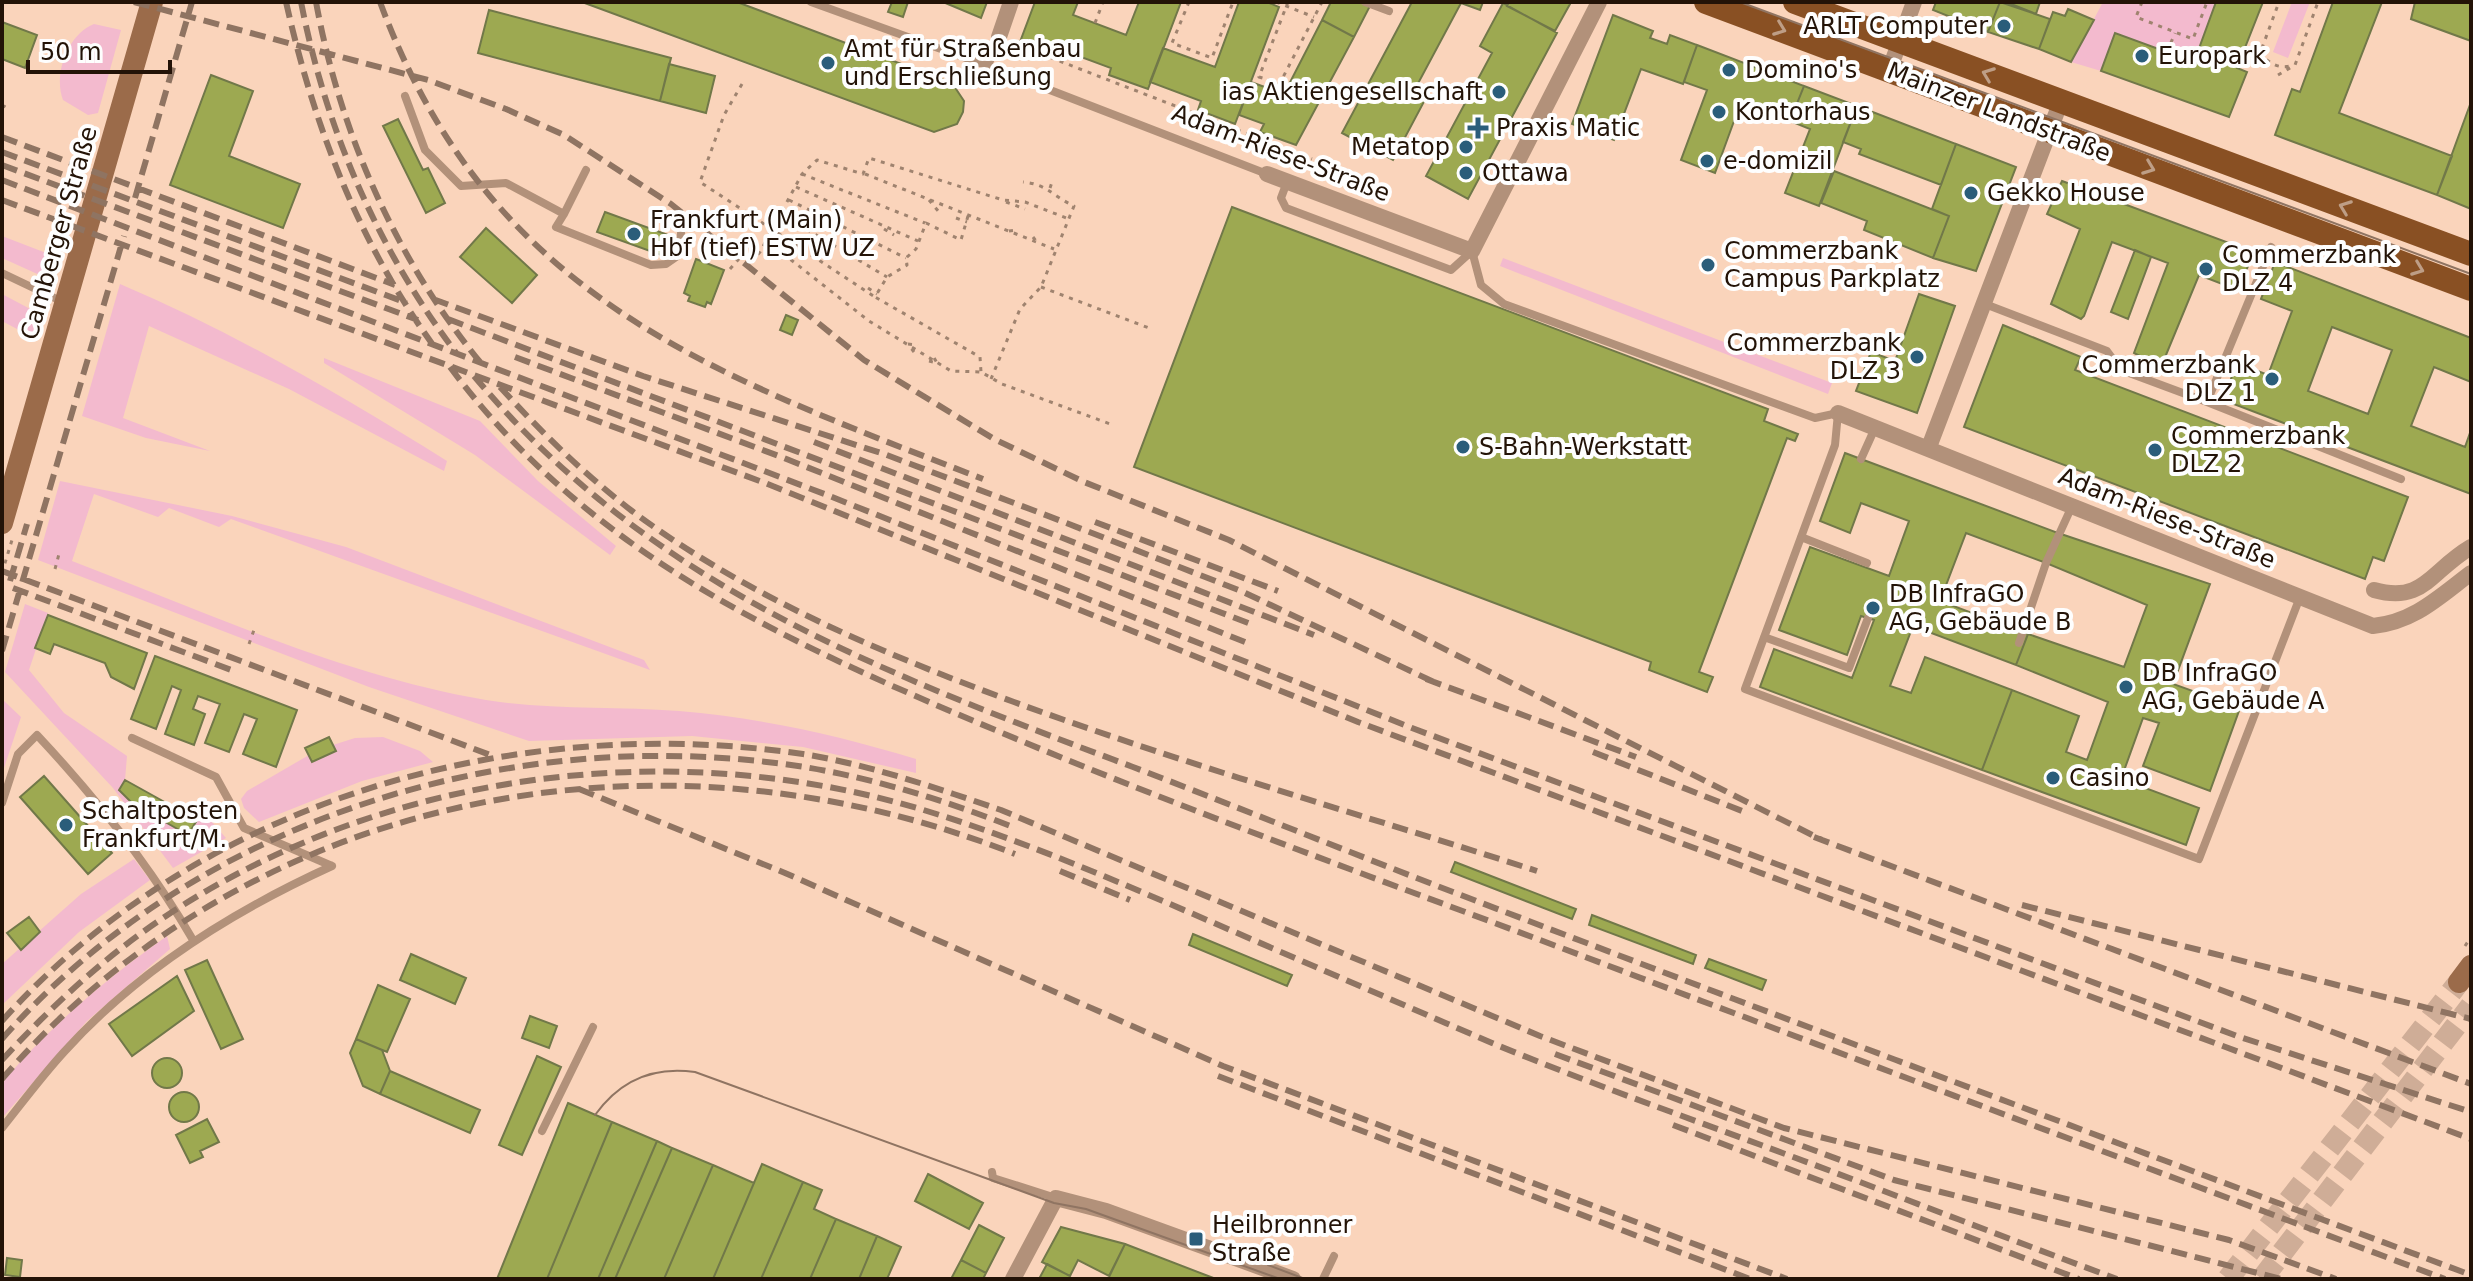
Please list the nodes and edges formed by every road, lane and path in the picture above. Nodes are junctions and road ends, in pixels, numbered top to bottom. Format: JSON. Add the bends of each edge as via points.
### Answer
{"nodes":[{"id":1,"x":152,"y":2,"type":"edge"},
{"id":2,"x":811,"y":2,"type":"edge"},
{"id":3,"x":1011,"y":2,"type":"edge"},
{"id":4,"x":1103,"y":2,"type":"edge"},
{"id":5,"x":1189,"y":2,"type":"edge"},
{"id":6,"x":1233,"y":2,"type":"edge"},
{"id":7,"x":1276,"y":2,"type":"edge"},
{"id":8,"x":1322,"y":2,"type":"edge"},
{"id":9,"x":1365,"y":2,"type":"edge"},
{"id":10,"x":1599,"y":2,"type":"edge"},
{"id":11,"x":1706,"y":2,"type":"edge"},
{"id":12,"x":1795,"y":2,"type":"edge"},
{"id":13,"x":1914,"y":2,"type":"edge"},
{"id":14,"x":2142,"y":2,"type":"edge"},
{"id":15,"x":2207,"y":2,"type":"edge"},
{"id":16,"x":2279,"y":2,"type":"edge"},
{"id":17,"x":2318,"y":2,"type":"edge"},
{"id":18,"x":1287,"y":4,"type":"edge"},
{"id":19,"x":1389,"y":11,"type":"dead end"},
{"id":20,"x":1314,"y":17,"type":"junction"},
{"id":21,"x":1095,"y":23,"type":"dead end"},
{"id":22,"x":2175,"y":33,"type":"junction"},
{"id":23,"x":999,"y":37,"type":"junction"},
{"id":24,"x":1900,"y":41,"type":"junction"},
{"id":25,"x":2167,"y":52,"type":"dead end"},
{"id":26,"x":2260,"y":52,"type":"junction"},
{"id":27,"x":2295,"y":65,"type":"junction"},
{"id":28,"x":988,"y":66,"type":"junction"},
{"id":29,"x":2255,"y":67,"type":"dead end"},
{"id":30,"x":1889,"y":71,"type":"junction"},
{"id":31,"x":2278,"y":75,"type":"dead end"},
{"id":32,"x":742,"y":84,"type":"dead end"},
{"id":33,"x":405,"y":96,"type":"dead end"},
{"id":34,"x":2061,"y":101,"type":"junction"},
{"id":35,"x":2,"y":105,"type":"edge"},
{"id":36,"x":7,"y":108,"type":"dead end"},
{"id":37,"x":2049,"y":131,"type":"junction"},
{"id":38,"x":1312,"y":159,"type":"dead end"},
{"id":39,"x":586,"y":170,"type":"dead end"},
{"id":40,"x":802,"y":174,"type":"junction"},
{"id":41,"x":863,"y":174,"type":"junction"},
{"id":42,"x":1267,"y":174,"type":"joint"},
{"id":43,"x":1053,"y":179,"type":"dead end"},
{"id":44,"x":1288,"y":182,"type":"junction"},
{"id":45,"x":1034,"y":186,"type":"dead end"},
{"id":46,"x":796,"y":187,"type":"junction"},
{"id":47,"x":1050,"y":191,"type":"junction"},
{"id":48,"x":928,"y":199,"type":"junction"},
{"id":49,"x":789,"y":200,"type":"junction"},
{"id":50,"x":1003,"y":200,"type":"junction"},
{"id":51,"x":1025,"y":209,"type":"dead end"},
{"id":52,"x":891,"y":212,"type":"junction"},
{"id":53,"x":939,"y":212,"type":"dead end"},
{"id":54,"x":1042,"y":212,"type":"dead end"},
{"id":55,"x":1054,"y":213,"type":"junction"},
{"id":56,"x":564,"y":214,"type":"junction"},
{"id":57,"x":781,"y":214,"type":"junction"},
{"id":58,"x":968,"y":216,"type":"junction"},
{"id":59,"x":902,"y":217,"type":"dead end"},
{"id":60,"x":956,"y":218,"type":"dead end"},
{"id":61,"x":1069,"y":219,"type":"junction"},
{"id":62,"x":967,"y":222,"type":"junction"},
{"id":63,"x":918,"y":224,"type":"dead end"},
{"id":64,"x":925,"y":225,"type":"junction"},
{"id":65,"x":774,"y":228,"type":"junction"},
{"id":66,"x":883,"y":228,"type":"junction"},
{"id":67,"x":1018,"y":230,"type":"dead end"},
{"id":68,"x":1009,"y":231,"type":"junction"},
{"id":69,"x":681,"y":233,"type":"dead end"},
{"id":70,"x":894,"y":235,"type":"dead end"},
{"id":71,"x":1033,"y":237,"type":"dead end"},
{"id":72,"x":767,"y":241,"type":"junction"},
{"id":73,"x":910,"y":243,"type":"dead end"},
{"id":74,"x":917,"y":244,"type":"junction"},
{"id":75,"x":1039,"y":245,"type":"junction"},
{"id":76,"x":877,"y":246,"type":"junction"},
{"id":77,"x":2271,"y":247,"type":"dead end"},
{"id":78,"x":1054,"y":249,"type":"junction"},
{"id":79,"x":1472,"y":251,"type":"junction"},
{"id":80,"x":886,"y":253,"type":"dead end"},
{"id":81,"x":2471,"y":254,"type":"edge"},
{"id":82,"x":906,"y":258,"type":"junction"},
{"id":83,"x":901,"y":261,"type":"dead end"},
{"id":84,"x":907,"y":265,"type":"junction"},
{"id":85,"x":730,"y":269,"type":"dead end"},
{"id":86,"x":2,"y":273,"type":"edge"},
{"id":87,"x":843,"y":273,"type":"junction"},
{"id":88,"x":887,"y":277,"type":"junction"},
{"id":89,"x":854,"y":278,"type":"dead end"},
{"id":90,"x":1041,"y":287,"type":"junction"},
{"id":91,"x":868,"y":288,"type":"dead end"},
{"id":92,"x":2471,"y":289,"type":"edge"},
{"id":93,"x":876,"y":296,"type":"junction"},
{"id":94,"x":66,"y":303,"type":"junction"},
{"id":95,"x":1985,"y":304,"type":"junction"},
{"id":96,"x":917,"y":321,"type":"junction"},
{"id":97,"x":1149,"y":328,"type":"dead end"},
{"id":98,"x":927,"y":329,"type":"dead end"},
{"id":99,"x":942,"y":337,"type":"dead end"},
{"id":100,"x":908,"y":344,"type":"junction"},
{"id":101,"x":918,"y":345,"type":"dead end"},
{"id":102,"x":956,"y":345,"type":"junction"},
{"id":103,"x":914,"y":352,"type":"dead end"},
{"id":104,"x":932,"y":354,"type":"dead end"},
{"id":105,"x":929,"y":361,"type":"dead end"},
{"id":106,"x":937,"y":363,"type":"junction"},
{"id":107,"x":981,"y":372,"type":"junction"},
{"id":108,"x":991,"y":379,"type":"junction"},
{"id":109,"x":2207,"y":402,"type":"junction"},
{"id":110,"x":1838,"y":413,"type":"junction"},
{"id":111,"x":1113,"y":425,"type":"dead end"},
{"id":112,"x":1875,"y":427,"type":"junction"},
{"id":113,"x":1929,"y":447,"type":"junction"},
{"id":114,"x":1861,"y":459,"type":"dead end"},
{"id":115,"x":2401,"y":479,"type":"dead end"},
{"id":116,"x":2072,"y":505,"type":"junction"},
{"id":117,"x":2,"y":523,"type":"edge"},
{"id":118,"x":1801,"y":537,"type":"junction"},
{"id":119,"x":10,"y":545,"type":"dead end"},
{"id":120,"x":2471,"y":547,"type":"edge"},
{"id":121,"x":59,"y":554,"type":"dead end"},
{"id":122,"x":1867,"y":563,"type":"dead end"},
{"id":123,"x":55,"y":569,"type":"dead end"},
{"id":124,"x":2,"y":573,"type":"edge"},
{"id":125,"x":2471,"y":573,"type":"edge"},
{"id":126,"x":2374,"y":590,"type":"dead end"},
{"id":127,"x":2300,"y":597,"type":"junction"},
{"id":128,"x":1868,"y":618,"type":"dead end"},
{"id":129,"x":254,"y":630,"type":"dead end"},
{"id":130,"x":1764,"y":637,"type":"junction"},
{"id":131,"x":2019,"y":643,"type":"dead end"},
{"id":132,"x":249,"y":644,"type":"dead end"},
{"id":133,"x":132,"y":738,"type":"dead end"},
{"id":134,"x":2,"y":803,"type":"edge"},
{"id":135,"x":193,"y":940,"type":"junction"},
{"id":136,"x":593,"y":1027,"type":"dead end"},
{"id":137,"x":2,"y":1128,"type":"edge"},
{"id":138,"x":542,"y":1131,"type":"dead end"},
{"id":139,"x":992,"y":1172,"type":"dead end"},
{"id":140,"x":1056,"y":1198,"type":"junction"},
{"id":141,"x":1334,"y":1256,"type":"dead end"},
{"id":142,"x":1013,"y":1279,"type":"edge"},
{"id":143,"x":1293,"y":1279,"type":"edge"},
{"id":144,"x":1323,"y":1279,"type":"edge"}],
"edges":[{"from":1,"to":94,"type":"street","name":"Camberger Straße"},
{"from":2,"to":28,"type":"lane","name":"Adam-Riese-Straße"},
{"from":3,"to":23,"type":"street"},
{"from":4,"to":21,"type":"path"},
{"from":5,"to":6,"type":"path","via":[[1172,43],[1212,58]]},
{"from":7,"to":18,"type":"path"},
{"from":8,"to":20,"type":"path"},
{"from":9,"to":19,"type":"lane"},
{"from":10,"to":79,"type":"street"},
{"from":11,"to":30,"type":"main road","name":"Mainzer Landstraße","one_way":true},
{"from":12,"to":24,"type":"main road","name":"Mainzer Landstraße"},
{"from":13,"to":24,"type":"street"},
{"from":14,"to":22,"type":"path","via":[[2136,17]]},
{"from":15,"to":22,"type":"path","via":[[2193,39]]},
{"from":16,"to":26,"type":"path"},
{"from":17,"to":27,"type":"path"},
{"from":18,"to":20,"type":"path"},
{"from":18,"to":20,"type":"path","via":[[1259,77],[1280,83]]},
{"from":22,"to":25,"type":"path"},
{"from":23,"to":28,"type":"lane"},
{"from":23,"to":38,"type":"path"},
{"from":24,"to":30,"type":"street"},
{"from":34,"to":24,"type":"main road","name":"Mainzer Landstraße","one_way":true},
{"from":26,"to":27,"type":"path","via":[[2283,68]]},
{"from":26,"to":29,"type":"path"},
{"from":27,"to":31,"type":"path"},
{"from":28,"to":42,"type":"lane","name":"Adam-Riese-Straße"},
{"from":30,"to":37,"type":"main road","name":"Mainzer Landstraße"},
{"from":32,"to":65,"type":"path","via":[[724,115],[700,182]]},
{"from":33,"to":56,"type":"lane","via":[[425,150],[461,186],[506,183]]},
{"from":34,"to":37,"type":"street"},
{"from":81,"to":34,"type":"main road","name":"Mainzer Landstraße","one_way":true},
{"from":35,"to":36,"type":"path"},
{"from":37,"to":92,"type":"main road","name":"Mainzer Landstraße","one_way":true},
{"from":37,"to":95,"type":"street"},
{"from":39,"to":56,"type":"lane"},
{"from":40,"to":41,"type":"path","via":[[817,160]]},
{"from":40,"to":46,"type":"path"},
{"from":40,"to":52,"type":"path"},
{"from":41,"to":48,"type":"path"},
{"from":41,"to":50,"type":"path","via":[[869,158]]},
{"from":42,"to":44,"type":"street","name":"Adam-Riese-Straße"},
{"from":43,"to":47,"type":"path"},
{"from":44,"to":79,"type":"street","name":"Adam-Riese-Straße"},
{"from":44,"to":79,"type":"lane","via":[[1281,198],[1286,208],[1451,270]]},
{"from":45,"to":47,"type":"path","via":[[1023,182]]},
{"from":46,"to":49,"type":"path"},
{"from":46,"to":66,"type":"path"},
{"from":47,"to":61,"type":"path","via":[[1074,206]]},
{"from":48,"to":53,"type":"path"},
{"from":48,"to":58,"type":"path"},
{"from":49,"to":57,"type":"path"},
{"from":49,"to":76,"type":"path"},
{"from":50,"to":51,"type":"path"},
{"from":50,"to":55,"type":"path"},
{"from":52,"to":59,"type":"path"},
{"from":52,"to":64,"type":"path"},
{"from":54,"to":55,"type":"path"},
{"from":55,"to":61,"type":"path"},
{"from":56,"to":69,"type":"lane","via":[[556,227],[651,265],[666,264],[679,255]]},
{"from":57,"to":65,"type":"path"},
{"from":57,"to":88,"type":"path"},
{"from":58,"to":62,"type":"path"},
{"from":58,"to":68,"type":"path"},
{"from":60,"to":62,"type":"path"},
{"from":61,"to":78,"type":"path"},
{"from":62,"to":64,"type":"path","via":[[961,240]]},
{"from":63,"to":64,"type":"path"},
{"from":64,"to":74,"type":"path"},
{"from":65,"to":72,"type":"path"},
{"from":65,"to":87,"type":"path"},
{"from":66,"to":70,"type":"path"},
{"from":66,"to":74,"type":"path"},
{"from":67,"to":68,"type":"path"},
{"from":68,"to":75,"type":"path"},
{"from":71,"to":75,"type":"path"},
{"from":72,"to":85,"type":"path","via":[[753,260],[744,253]]},
{"from":72,"to":100,"type":"path","via":[[869,321]]},
{"from":73,"to":74,"type":"path"},
{"from":74,"to":82,"type":"path"},
{"from":75,"to":78,"type":"path"},
{"from":76,"to":80,"type":"path"},
{"from":76,"to":82,"type":"path"},
{"from":77,"to":109,"type":"lane"},
{"from":78,"to":90,"type":"path"},
{"from":79,"to":110,"type":"lane","via":[[1481,285],[1504,304],[1815,418]]},
{"from":82,"to":84,"type":"path"},
{"from":83,"to":84,"type":"path"},
{"from":84,"to":88,"type":"path"},
{"from":86,"to":94,"type":"lane"},
{"from":87,"to":89,"type":"path"},
{"from":87,"to":93,"type":"path"},
{"from":88,"to":93,"type":"path"},
{"from":90,"to":97,"type":"path"},
{"from":90,"to":108,"type":"path","via":[[1020,309]]},
{"from":91,"to":93,"type":"path"},
{"from":93,"to":96,"type":"path"},
{"from":94,"to":117,"type":"street","name":"Camberger Straße"},
{"from":95,"to":109,"type":"lane","via":[[2107,351],[2121,370]]},
{"from":95,"to":113,"type":"street"},
{"from":96,"to":98,"type":"path"},
{"from":96,"to":102,"type":"path"},
{"from":99,"to":102,"type":"path"},
{"from":100,"to":101,"type":"path"},
{"from":100,"to":103,"type":"path"},
{"from":100,"to":106,"type":"path"},
{"from":102,"to":107,"type":"path","via":[[980,357]]},
{"from":104,"to":106,"type":"path"},
{"from":105,"to":106,"type":"path"},
{"from":106,"to":107,"type":"path","via":[[951,371]]},
{"from":107,"to":108,"type":"path"},
{"from":108,"to":111,"type":"path"},
{"from":109,"to":115,"type":"lane"},
{"from":110,"to":112,"type":"street","name":"Adam-Riese-Straße"},
{"from":110,"to":118,"type":"lane","via":[[1835,445]]},
{"from":112,"to":113,"type":"street","name":"Adam-Riese-Straße"},
{"from":112,"to":114,"type":"lane"},
{"from":113,"to":116,"type":"street","name":"Adam-Riese-Straße"},
{"from":116,"to":127,"type":"street","name":"Adam-Riese-Straße"},
{"from":116,"to":131,"type":"lane"},
{"from":118,"to":122,"type":"lane"},
{"from":118,"to":130,"type":"lane"},
{"from":119,"to":124,"type":"path"},
{"from":120,"to":126,"type":"street","via":[[2413,593],[2397,596]]},
{"from":121,"to":123,"type":"path"},
{"from":125,"to":127,"type":"street","name":"Adam-Riese-Straße","via":[[2420,613],[2391,624],[2373,626]]},
{"from":127,"to":130,"type":"lane","via":[[2199,859],[1745,689]]},
{"from":128,"to":130,"type":"lane","via":[[1849,668]]},
{"from":129,"to":132,"type":"path"},
{"from":133,"to":135,"type":"lane","via":[[216,777],[244,828],[332,866]]},
{"from":134,"to":135,"type":"lane","via":[[18,754],[37,735],[110,816]]},
{"from":135,"to":137,"type":"lane","via":[[86,1030]]},
{"from":136,"to":138,"type":"lane"},
{"from":139,"to":140,"type":"lane","via":[[993,1178]]},
{"from":140,"to":142,"type":"street"},
{"from":140,"to":143,"type":"street"},
{"from":141,"to":144,"type":"lane"}]}
